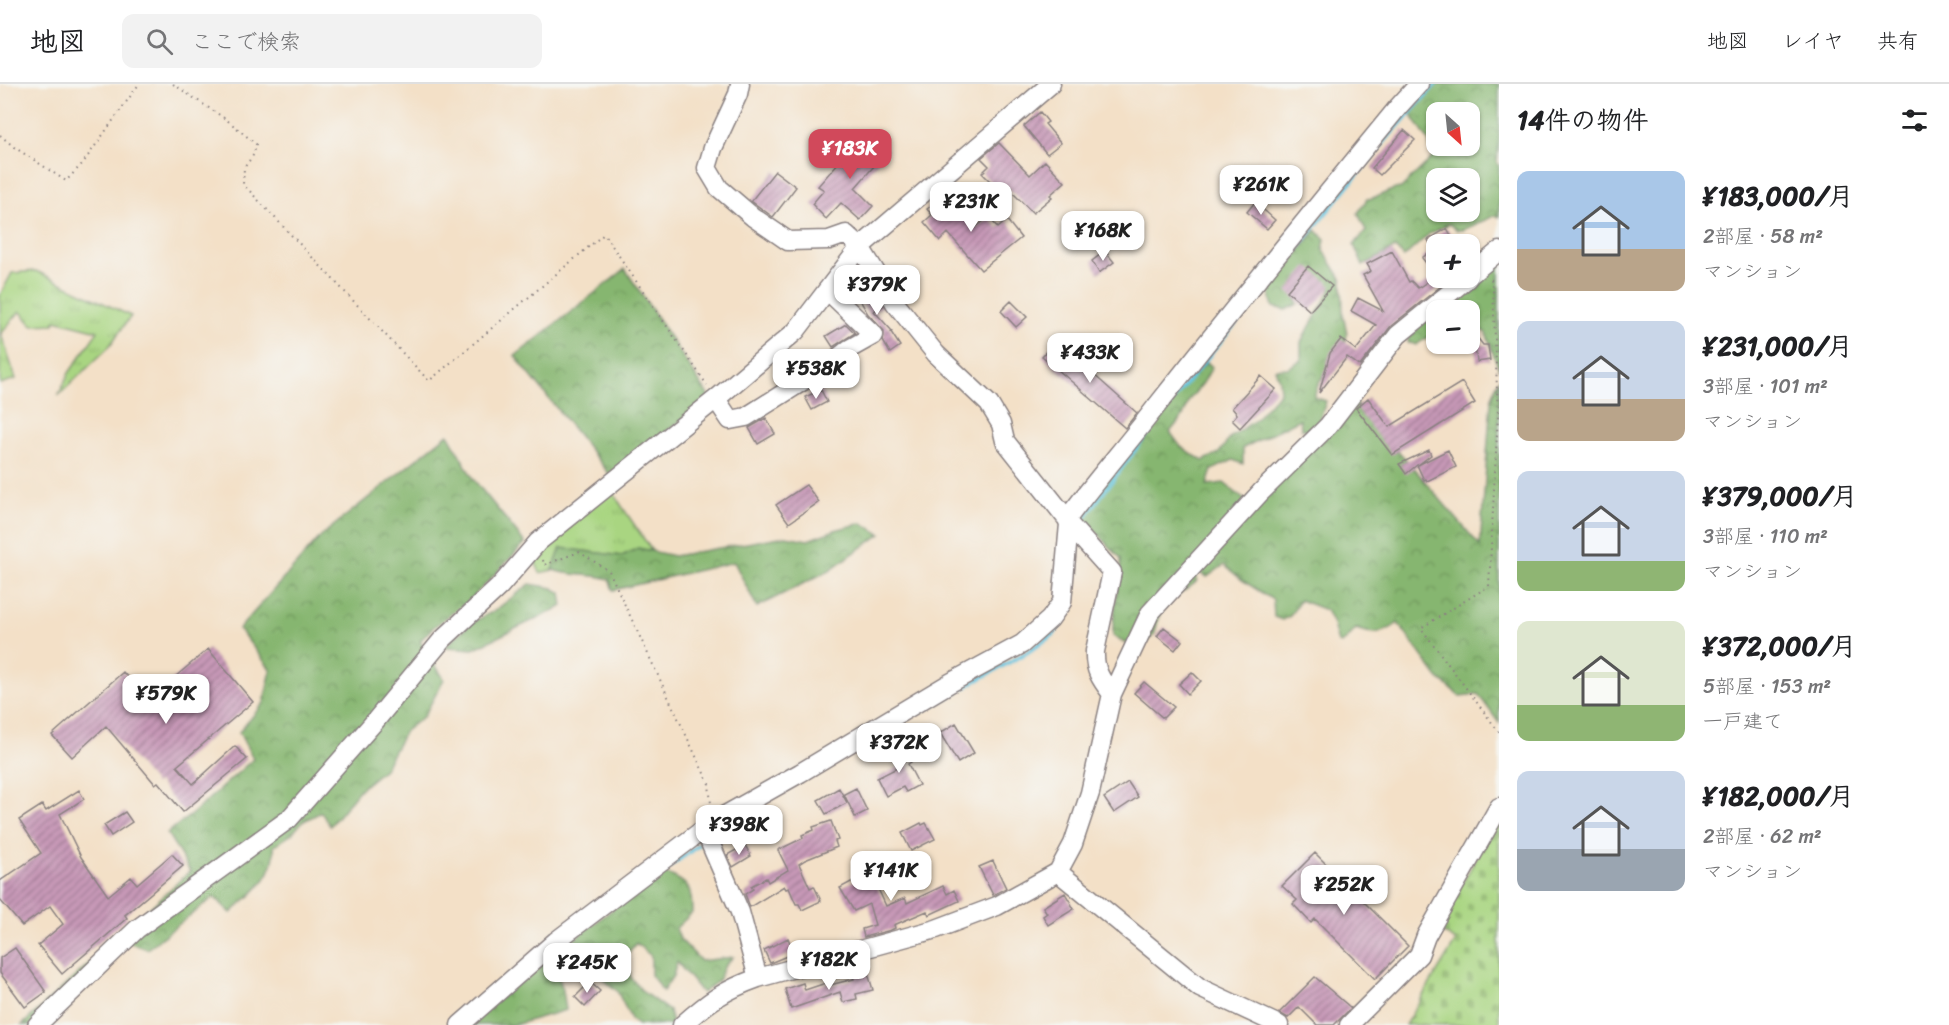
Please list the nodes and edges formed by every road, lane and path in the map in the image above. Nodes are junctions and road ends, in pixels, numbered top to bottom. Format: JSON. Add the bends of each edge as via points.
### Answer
{"nodes":[{"id":1,"x":139,"y":84,"type":"edge"},
{"id":2,"x":173,"y":84,"type":"edge"},
{"id":3,"x":740,"y":84,"type":"edge"},
{"id":4,"x":1051,"y":84,"type":"edge"},
{"id":5,"x":1419,"y":84,"type":"edge"},
{"id":6,"x":0,"y":135,"type":"edge"},
{"id":7,"x":860,"y":247,"type":"junction"},
{"id":8,"x":1493,"y":256,"type":"edge"},
{"id":9,"x":1480,"y":267,"type":"edge"},
{"id":10,"x":1455,"y":288,"type":"edge"},
{"id":11,"x":827,"y":290,"type":"junction"},
{"id":12,"x":717,"y":399,"type":"junction"},
{"id":13,"x":1068,"y":521,"type":"junction"},
{"id":14,"x":538,"y":542,"type":"junction"},
{"id":15,"x":1112,"y":694,"type":"junction"},
{"id":16,"x":1499,"y":732,"type":"edge"},
{"id":17,"x":1499,"y":807,"type":"edge"},
{"id":18,"x":709,"y":826,"type":"junction"},
{"id":19,"x":1058,"y":872,"type":"junction"},
{"id":20,"x":758,"y":978,"type":"junction"},
{"id":21,"x":37,"y":1025,"type":"edge"},
{"id":22,"x":460,"y":1025,"type":"edge"},
{"id":23,"x":682,"y":1025,"type":"edge"},
{"id":24,"x":1279,"y":1025,"type":"edge"},
{"id":25,"x":1348,"y":1025,"type":"edge"}],
"edges":[{"from":1,"to":6,"type":"path","via":[[83,163],[66,180]]},
{"from":2,"to":12,"type":"path","via":[[256,144],[244,168],[243,184],[429,381],[604,234]]},
{"from":3,"to":7,"type":"street","via":[[707,168],[719,188],[788,241],[829,240],[846,234]]},
{"from":4,"to":7,"type":"street"},
{"from":5,"to":13,"type":"street","via":[[1270,263],[1089,489]]},
{"from":7,"to":11,"type":"street"},
{"from":7,"to":13,"type":"street","via":[[902,312],[936,354],[989,404],[1001,424],[1005,441]]},
{"from":8,"to":9,"type":"street"},
{"from":8,"to":16,"type":"path","via":[[1497,414],[1489,586],[1421,628]]},
{"from":10,"to":15,"type":"street","via":[[1398,335],[1328,426],[1261,492],[1150,613]]},
{"from":11,"to":12,"type":"street","via":[[796,331]]},
{"from":11,"to":12,"type":"street","via":[[874,335],[746,417],[730,420]]},
{"from":12,"to":14,"type":"street"},
{"from":13,"to":15,"type":"street","via":[[1113,572],[1095,651],[1098,675]]},
{"from":13,"to":18,"type":"street","via":[[1062,602],[1050,619],[1022,644]]},
{"from":14,"to":18,"type":"path","via":[[544,565],[579,552],[609,571],[709,784]]},
{"from":14,"to":21,"type":"street","via":[[499,587],[442,639],[289,819],[137,929]]},
{"from":15,"to":19,"type":"street","via":[[1090,793],[1073,844]]},
{"from":17,"to":25,"type":"street","via":[[1419,955]]},
{"from":18,"to":20,"type":"street","via":[[740,912]]},
{"from":18,"to":22,"type":"street","via":[[556,941]]},
{"from":19,"to":20,"type":"street","via":[[997,906],[936,929]]},
{"from":19,"to":24,"type":"street","via":[[1200,988]]},
{"from":20,"to":23,"type":"street","via":[[707,1003]]}]}
